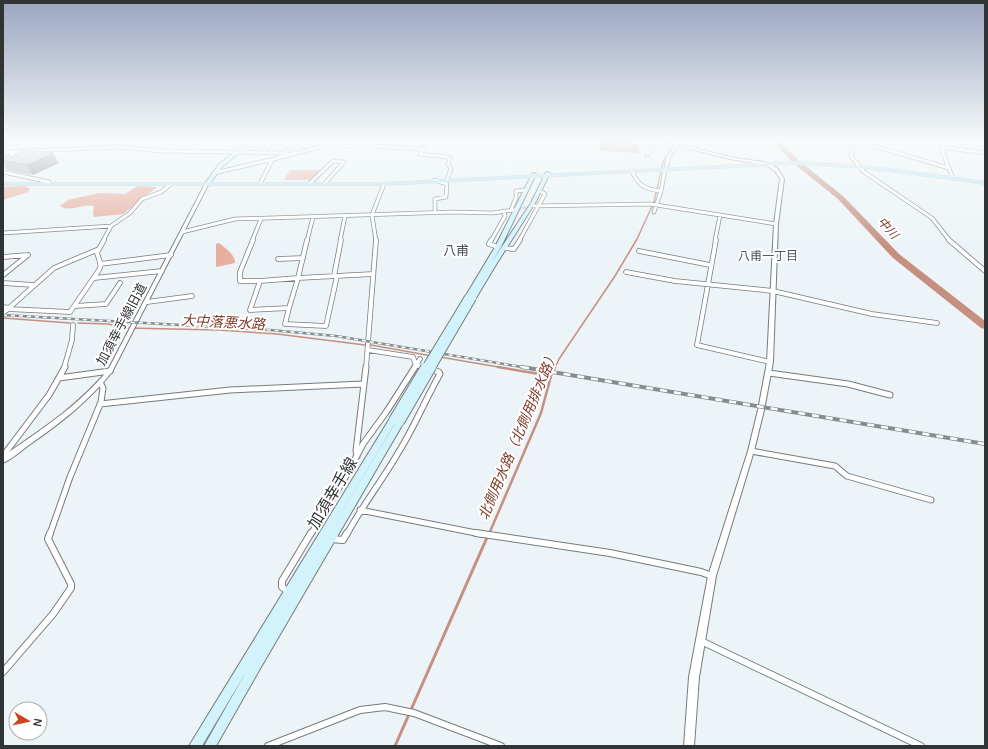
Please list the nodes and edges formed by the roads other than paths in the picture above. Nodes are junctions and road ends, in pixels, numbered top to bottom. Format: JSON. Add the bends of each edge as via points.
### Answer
{"nodes":[{"id":1,"x":31,"y":177,"type":"edge"},
{"id":2,"x":211,"y":177,"type":"edge"},
{"id":3,"x":264,"y":177,"type":"edge"},
{"id":4,"x":316,"y":177,"type":"edge"},
{"id":5,"x":330,"y":177,"type":"edge"},
{"id":6,"x":506,"y":177,"type":"edge"},
{"id":7,"x":515,"y":177,"type":"edge"},
{"id":8,"x":534,"y":177,"type":"edge"},
{"id":9,"x":547,"y":177,"type":"edge"},
{"id":10,"x":634,"y":177,"type":"edge"},
{"id":11,"x":662,"y":177,"type":"edge"},
{"id":12,"x":781,"y":177,"type":"edge"},
{"id":13,"x":871,"y":177,"type":"edge"},
{"id":14,"x":948,"y":177,"type":"edge"},
{"id":15,"x":957,"y":177,"type":"edge"},
{"id":16,"x":447,"y":179,"type":"joint"},
{"id":17,"x":435,"y":181,"type":"junction"},
{"id":18,"x":49,"y":182,"type":"junction"},
{"id":19,"x":261,"y":182,"type":"junction"},
{"id":20,"x":985,"y":182,"type":"edge"},
{"id":21,"x":3,"y":183,"type":"edge"},
{"id":22,"x":207,"y":183,"type":"junction"},
{"id":23,"x":310,"y":183,"type":"junction"},
{"id":24,"x":325,"y":183,"type":"junction"},
{"id":25,"x":384,"y":184,"type":"junction"},
{"id":26,"x":170,"y":185,"type":"junction"},
{"id":27,"x":527,"y":190,"type":"junction"},
{"id":28,"x":540,"y":191,"type":"junction"},
{"id":29,"x":661,"y":191,"type":"junction"},
{"id":30,"x":656,"y":204,"type":"junction"},
{"id":31,"x":539,"y":205,"type":"junction"},
{"id":32,"x":534,"y":206,"type":"tunnel mouth"},
{"id":33,"x":504,"y":212,"type":"junction"},
{"id":34,"x":654,"y":212,"type":"dead end"},
{"id":35,"x":435,"y":213,"type":"junction"},
{"id":36,"x":372,"y":215,"type":"junction"},
{"id":37,"x":720,"y":215,"type":"junction"},
{"id":38,"x":345,"y":216,"type":"junction"},
{"id":39,"x":313,"y":217,"type":"junction"},
{"id":40,"x":262,"y":218,"type":"junction"},
{"id":41,"x":776,"y":224,"type":"junction"},
{"id":42,"x":111,"y":226,"type":"junction"},
{"id":43,"x":182,"y":232,"type":"junction"},
{"id":44,"x":3,"y":233,"type":"edge"},
{"id":45,"x":498,"y":247,"type":"junction"},
{"id":46,"x":504,"y":248,"type":"junction"},
{"id":47,"x":99,"y":249,"type":"junction"},
{"id":48,"x":639,"y":251,"type":"dead end"},
{"id":49,"x":171,"y":254,"type":"junction"},
{"id":50,"x":3,"y":257,"type":"edge"},
{"id":51,"x":303,"y":258,"type":"junction"},
{"id":52,"x":278,"y":259,"type":"dead end"},
{"id":53,"x":100,"y":264,"type":"junction"},
{"id":54,"x":710,"y":265,"type":"junction"},
{"id":55,"x":162,"y":271,"type":"junction"},
{"id":56,"x":985,"y":271,"type":"edge"},
{"id":57,"x":626,"y":272,"type":"dead end"},
{"id":58,"x":372,"y":274,"type":"junction"},
{"id":59,"x":3,"y":275,"type":"edge"},
{"id":60,"x":335,"y":276,"type":"junction"},
{"id":61,"x":94,"y":278,"type":"junction"},
{"id":62,"x":298,"y":278,"type":"junction"},
{"id":63,"x":260,"y":281,"type":"junction"},
{"id":64,"x":3,"y":283,"type":"edge"},
{"id":65,"x":34,"y":284,"type":"junction"},
{"id":66,"x":120,"y":284,"type":"dead end"},
{"id":67,"x":707,"y":284,"type":"junction"},
{"id":68,"x":773,"y":291,"type":"junction"},
{"id":69,"x":192,"y":296,"type":"dead end"},
{"id":70,"x":471,"y":298,"type":"junction"},
{"id":71,"x":147,"y":302,"type":"junction"},
{"id":72,"x":75,"y":306,"type":"junction"},
{"id":73,"x":7,"y":308,"type":"edge"},
{"id":74,"x":289,"y":308,"type":"junction"},
{"id":75,"x":3,"y":314,"type":"edge"},
{"id":76,"x":938,"y":323,"type":"dead end"},
{"id":77,"x":73,"y":325,"type":"dead end"},
{"id":78,"x":368,"y":350,"type":"junction"},
{"id":79,"x":420,"y":359,"type":"dead end"},
{"id":80,"x":770,"y":362,"type":"junction"},
{"id":81,"x":416,"y":365,"type":"junction"},
{"id":82,"x":110,"y":371,"type":"junction"},
{"id":83,"x":769,"y":373,"type":"junction"},
{"id":84,"x":59,"y":378,"type":"junction"},
{"id":85,"x":101,"y":384,"type":"junction"},
{"id":86,"x":363,"y":384,"type":"junction"},
{"id":87,"x":890,"y":395,"type":"dead end"},
{"id":88,"x":100,"y":404,"type":"junction"},
{"id":89,"x":396,"y":421,"type":"junction"},
{"id":90,"x":751,"y":451,"type":"junction"},
{"id":91,"x":3,"y":456,"type":"edge"},
{"id":92,"x":357,"y":456,"type":"junction"},
{"id":93,"x":3,"y":460,"type":"edge"},
{"id":94,"x":931,"y":500,"type":"dead end"},
{"id":95,"x":360,"y":510,"type":"junction"},
{"id":96,"x":331,"y":538,"type":"junction"},
{"id":97,"x":712,"y":576,"type":"junction"},
{"id":98,"x":290,"y":592,"type":"junction"},
{"id":99,"x":701,"y":640,"type":"junction"},
{"id":100,"x":3,"y":672,"type":"edge"},
{"id":101,"x":195,"y":746,"type":"edge"},
{"id":102,"x":210,"y":746,"type":"edge"},
{"id":103,"x":268,"y":746,"type":"edge"},
{"id":104,"x":501,"y":746,"type":"edge"},
{"id":105,"x":688,"y":746,"type":"edge"},
{"id":106,"x":921,"y":746,"type":"edge"}],
"edges":[{"from":1,"to":18,"type":"street"},
{"from":2,"to":22,"type":"main road"},
{"from":3,"to":19,"type":"street"},
{"from":4,"to":23,"type":"street"},
{"from":5,"to":24,"type":"street"},
{"from":6,"to":16,"type":"main road"},
{"from":7,"to":17,"type":"main road"},
{"from":8,"to":27,"type":"main road","name":"加須幸手線"},
{"from":9,"to":28,"type":"main road","name":"加須幸手線"},
{"from":10,"to":29,"type":"street","via":[[641,187]]},
{"from":11,"to":29,"type":"street"},
{"from":12,"to":41,"type":"street"},
{"from":13,"to":56,"type":"street","via":[[932,218],[951,242]]},
{"from":14,"to":20,"type":"main road"},
{"from":15,"to":20,"type":"main road"},
{"from":16,"to":17,"type":"main road"},
{"from":17,"to":24,"type":"main road"},
{"from":17,"to":25,"type":"main road"},
{"from":17,"to":35,"type":"street","via":[[447,184],[446,197],[435,198]]},
{"from":18,"to":21,"type":"main road"},
{"from":18,"to":22,"type":"main road"},
{"from":19,"to":22,"type":"main road"},
{"from":19,"to":23,"type":"main road"},
{"from":21,"to":26,"type":"main road"},
{"from":22,"to":25,"type":"main road"},
{"from":22,"to":26,"type":"main road"},
{"from":22,"to":43,"type":"street","name":"加須幸手線旧道"},
{"from":23,"to":24,"type":"main road"},
{"from":25,"to":36,"type":"street"},
{"from":26,"to":42,"type":"street","via":[[161,192],[142,199],[130,213]]},
{"from":27,"to":33,"type":"street","via":[[516,191],[512,210]]},
{"from":27,"to":45,"type":"main road","name":"加須幸手線"},
{"from":28,"to":31,"type":"street","via":[[545,194]]},
{"from":28,"to":46,"type":"main road","name":"加須幸手線"},
{"from":29,"to":30,"type":"street"},
{"from":30,"to":31,"type":"street"},
{"from":30,"to":34,"type":"street"},
{"from":30,"to":37,"type":"street"},
{"from":31,"to":32,"type":"street"},
{"from":31,"to":46,"type":"street","via":[[514,249]]},
{"from":33,"to":35,"type":"street"},
{"from":33,"to":45,"type":"street","via":[[505,216],[489,244]]},
{"from":35,"to":36,"type":"street"},
{"from":36,"to":38,"type":"street"},
{"from":36,"to":58,"type":"street","via":[[376,237]]},
{"from":37,"to":41,"type":"street"},
{"from":37,"to":54,"type":"street"},
{"from":38,"to":39,"type":"street"},
{"from":38,"to":60,"type":"street"},
{"from":39,"to":40,"type":"street"},
{"from":39,"to":51,"type":"street"},
{"from":40,"to":43,"type":"street","via":[[235,219]]},
{"from":40,"to":63,"type":"street","via":[[240,272],[242,282]]},
{"from":41,"to":68,"type":"street"},
{"from":42,"to":44,"type":"street"},
{"from":42,"to":47,"type":"street"},
{"from":43,"to":49,"type":"street","name":"加須幸手線旧道"},
{"from":45,"to":70,"type":"main road","name":"加須幸手線"},
{"from":46,"to":70,"type":"main road","name":"加須幸手線"},
{"from":47,"to":53,"type":"street","via":[[97,253]]},
{"from":47,"to":65,"type":"street","via":[[54,268]]},
{"from":48,"to":54,"type":"street"},
{"from":49,"to":53,"type":"street"},
{"from":49,"to":55,"type":"street","name":"加須幸手線旧道"},
{"from":50,"to":59,"type":"street","via":[[28,255]]},
{"from":51,"to":52,"type":"street"},
{"from":51,"to":62,"type":"street"},
{"from":53,"to":61,"type":"street"},
{"from":54,"to":67,"type":"street"},
{"from":55,"to":61,"type":"street"},
{"from":55,"to":71,"type":"street","name":"加須幸手線旧道"},
{"from":57,"to":67,"type":"street"},
{"from":58,"to":60,"type":"street"},
{"from":58,"to":78,"type":"street"},
{"from":60,"to":62,"type":"street"},
{"from":60,"to":74,"type":"street","via":[[326,326],[285,324]]},
{"from":61,"to":72,"type":"street"},
{"from":62,"to":63,"type":"street"},
{"from":62,"to":74,"type":"street"},
{"from":63,"to":74,"type":"street","via":[[250,310]]},
{"from":64,"to":65,"type":"street"},
{"from":65,"to":73,"type":"street"},
{"from":66,"to":72,"type":"street","via":[[106,304]]},
{"from":67,"to":68,"type":"street"},
{"from":67,"to":80,"type":"street","via":[[696,345]]},
{"from":68,"to":76,"type":"street","via":[[872,314]]},
{"from":68,"to":80,"type":"street"},
{"from":69,"to":71,"type":"street"},
{"from":70,"to":89,"type":"main road","name":"加須幸手線","bridge":true},
{"from":71,"to":82,"type":"street","name":"加須幸手線旧道"},
{"from":72,"to":73,"type":"street","via":[[70,312]]},
{"from":73,"to":75,"type":"street"},
{"from":77,"to":84,"type":"street","via":[[71,352]]},
{"from":78,"to":81,"type":"street","via":[[413,357]]},
{"from":78,"to":86,"type":"street"},
{"from":79,"to":81,"type":"street"},
{"from":80,"to":83,"type":"street"},
{"from":81,"to":92,"type":"street"},
{"from":81,"to":95,"type":"street","via":[[440,374],[398,454]]},
{"from":82,"to":84,"type":"street"},
{"from":82,"to":85,"type":"street","name":"加須幸手線旧道"},
{"from":83,"to":87,"type":"street","via":[[848,384]]},
{"from":83,"to":90,"type":"street"},
{"from":84,"to":91,"type":"street","via":[[42,406]]},
{"from":85,"to":88,"type":"street","via":[[103,388]]},
{"from":85,"to":93,"type":"street","name":"加須幸手線旧道","via":[[76,406]]},
{"from":86,"to":88,"type":"street","via":[[230,390]]},
{"from":86,"to":92,"type":"street"},
{"from":88,"to":100,"type":"street","via":[[48,539],[71,584],[70,588],[53,614]]},
{"from":89,"to":96,"type":"main road","name":"加須幸手線"},
{"from":89,"to":98,"type":"main road","name":"加須幸手線"},
{"from":90,"to":94,"type":"street","via":[[835,466],[847,476]]},
{"from":90,"to":97,"type":"street"},
{"from":92,"to":98,"type":"street","via":[[282,581],[282,587]]},
{"from":95,"to":96,"type":"street","via":[[344,540]]},
{"from":95,"to":97,"type":"street","via":[[498,537],[610,553]]},
{"from":96,"to":102,"type":"main road","name":"加須幸手線"},
{"from":97,"to":99,"type":"street"},
{"from":98,"to":101,"type":"main road","name":"加須幸手線"},
{"from":99,"to":105,"type":"street","via":[[694,677]]},
{"from":99,"to":106,"type":"street"},
{"from":103,"to":104,"type":"street","via":[[360,710],[385,707],[414,713]]}]}
